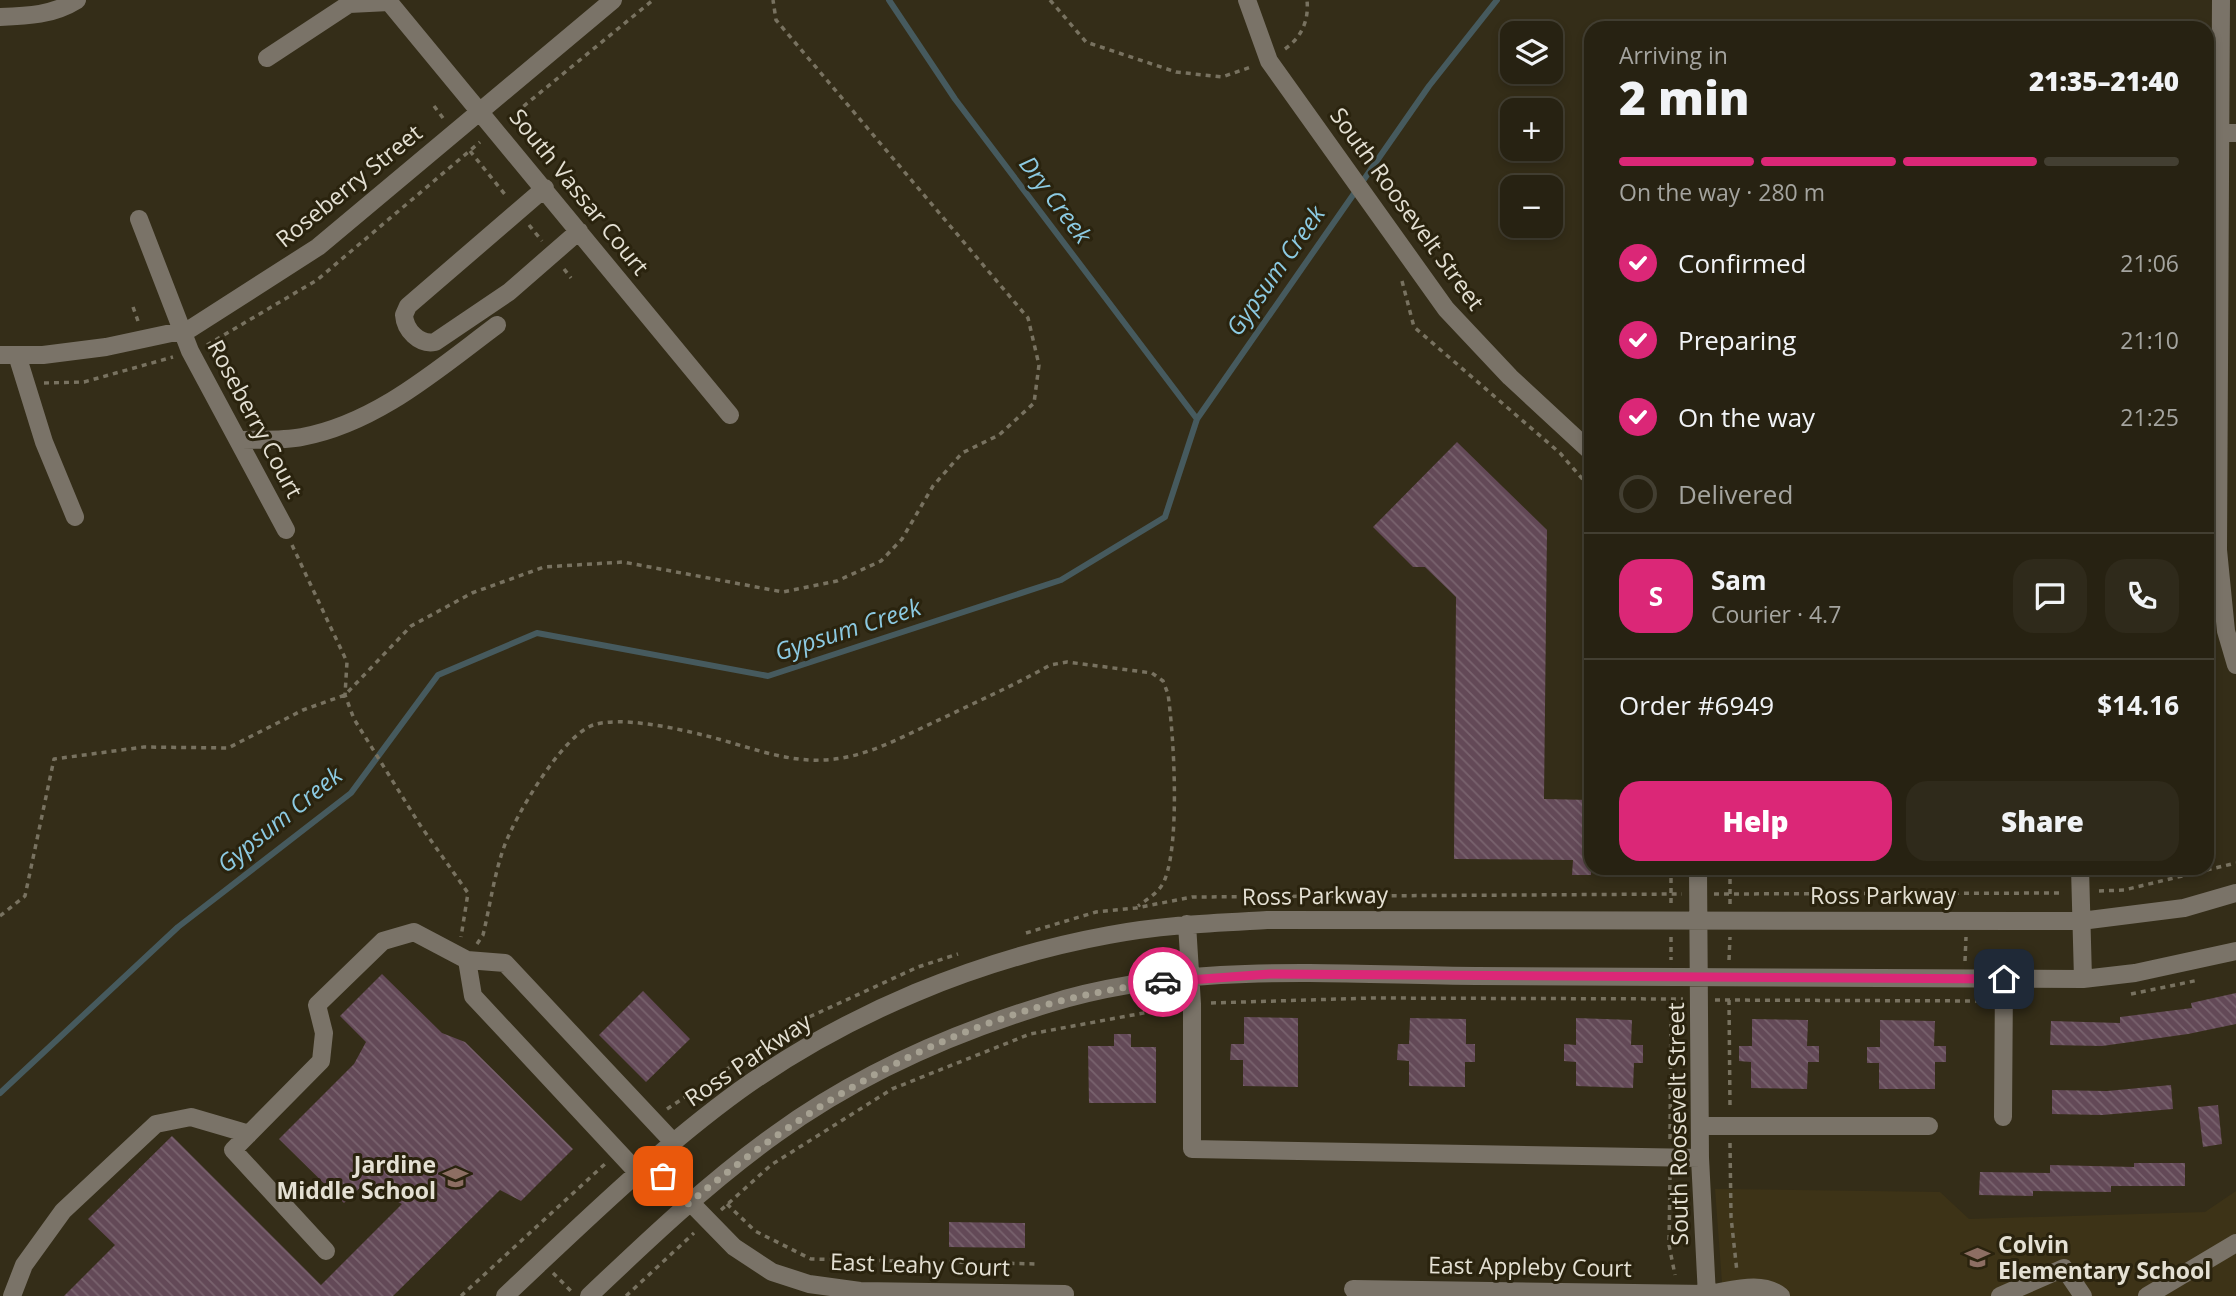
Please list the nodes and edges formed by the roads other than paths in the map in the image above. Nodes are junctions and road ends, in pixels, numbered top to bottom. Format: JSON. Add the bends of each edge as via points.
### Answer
{"nodes":[{"id":1,"x":77,"y":0,"type":"edge"},
{"id":2,"x":613,"y":0,"type":"edge"},
{"id":3,"x":1247,"y":0,"type":"edge"},
{"id":4,"x":2221,"y":0,"type":"edge"},
{"id":5,"x":0,"y":17,"type":"edge"},
{"id":6,"x":267,"y":58,"type":"dead end"},
{"id":7,"x":480,"y":111,"type":"junction"},
{"id":8,"x":2221,"y":134,"type":"edge"},
{"id":9,"x":545,"y":188,"type":"junction"},
{"id":10,"x":139,"y":219,"type":"dead end"},
{"id":11,"x":579,"y":230,"type":"junction"},
{"id":12,"x":2214,"y":270,"type":"edge"},
{"id":13,"x":497,"y":325,"type":"dead end"},
{"id":14,"x":182,"y":330,"type":"junction"},
{"id":15,"x":2214,"y":341,"type":"edge"},
{"id":16,"x":9,"y":355,"type":"edge"},
{"id":17,"x":730,"y":415,"type":"dead end"},
{"id":18,"x":237,"y":440,"type":"junction"},
{"id":19,"x":1584,"y":446,"type":"edge"},
{"id":20,"x":75,"y":517,"type":"dead end"},
{"id":21,"x":286,"y":530,"type":"road end"},
{"id":22,"x":2236,"y":665,"type":"edge"},
{"id":23,"x":1698,"y":875,"type":"edge"},
{"id":24,"x":2080,"y":875,"type":"edge"},
{"id":25,"x":2236,"y":893,"type":"edge"},
{"id":26,"x":1699,"y":920,"type":"junction"},
{"id":27,"x":2081,"y":921,"type":"junction"},
{"id":28,"x":1187,"y":924,"type":"junction"},
{"id":29,"x":2236,"y":951,"type":"edge"},
{"id":30,"x":467,"y":960,"type":"junction"},
{"id":31,"x":1700,"y":976,"type":"junction"},
{"id":32,"x":1190,"y":979,"type":"junction"},
{"id":33,"x":2004,"y":979,"type":"junction"},
{"id":34,"x":2082,"y":979,"type":"junction"},
{"id":35,"x":2003,"y":1117,"type":"dead end"},
{"id":36,"x":1700,"y":1126,"type":"junction"},
{"id":37,"x":1929,"y":1126,"type":"dead end"},
{"id":38,"x":249,"y":1134,"type":"junction"},
{"id":39,"x":674,"y":1143,"type":"junction"},
{"id":40,"x":1700,"y":1158,"type":"junction"},
{"id":41,"x":645,"y":1168,"type":"junction"},
{"id":42,"x":688,"y":1204,"type":"junction"},
{"id":43,"x":2236,"y":1243,"type":"edge"},
{"id":44,"x":326,"y":1251,"type":"dead end"},
{"id":45,"x":1353,"y":1289,"type":"dead end"},
{"id":46,"x":1065,"y":1294,"type":"dead end"},
{"id":47,"x":1707,"y":1295,"type":"edge"},
{"id":48,"x":12,"y":1296,"type":"edge"},
{"id":49,"x":505,"y":1296,"type":"edge"},
{"id":50,"x":589,"y":1296,"type":"edge"},
{"id":51,"x":1781,"y":1296,"type":"edge"},
{"id":52,"x":2000,"y":1296,"type":"edge"},
{"id":53,"x":2083,"y":1296,"type":"edge"},
{"id":54,"x":2147,"y":1296,"type":"edge"}],
"edges":[{"from":1,"to":5,"type":"street","via":[[34,16]]},
{"from":2,"to":7,"type":"street","name":"Roseberry Street"},
{"from":3,"to":19,"type":"street","name":"South Roosevelt Street","via":[[1269,61],[1446,309]]},
{"from":4,"to":8,"type":"street"},
{"from":6,"to":7,"type":"street","name":"South Vassar Court","via":[[349,4],[389,2]]},
{"from":7,"to":9,"type":"street","name":"South Vassar Court"},
{"from":7,"to":14,"type":"street","name":"Roseberry Street","via":[[318,247]]},
{"from":8,"to":12,"type":"street"},
{"from":9,"to":11,"type":"street","name":"South Vassar Court"},
{"from":9,"to":11,"type":"street","via":[[408,306],[404,315],[408,330],[419,339],[435,342],[509,292]]},
{"from":10,"to":14,"type":"street","name":"Roseberry Court"},
{"from":11,"to":17,"type":"street","name":"South Vassar Court"},
{"from":13,"to":18,"type":"street","via":[[417,385],[336,428],[300,438]]},
{"from":14,"to":16,"type":"street","name":"Roseberry Street","via":[[106,347]]},
{"from":14,"to":18,"type":"street","name":"Roseberry Court"},
{"from":15,"to":22,"type":"street","via":[[2218,550],[2226,631]]},
{"from":16,"to":20,"type":"street"},
{"from":18,"to":21,"type":"street","name":"Roseberry Court"},
{"from":23,"to":26,"type":"street","name":"South Roosevelt Street"},
{"from":24,"to":27,"type":"street"},
{"from":25,"to":27,"type":"street","name":"Ross Parkway","via":[[2184,908]]},
{"from":26,"to":27,"type":"street","name":"Ross Parkway"},
{"from":26,"to":28,"type":"street","name":"Ross Parkway","via":[[1267,919]]},
{"from":26,"to":31,"type":"street","name":"South Roosevelt Street"},
{"from":27,"to":34,"type":"street"},
{"from":28,"to":32,"type":"street"},
{"from":28,"to":39,"type":"street","name":"Ross Parkway","via":[[1056,947],[927,988],[788,1059]]},
{"from":29,"to":34,"type":"street","via":[[2136,973]]},
{"from":30,"to":38,"type":"street","via":[[414,932],[383,941],[317,1004],[324,1033],[321,1061]]},
{"from":30,"to":39,"type":"street","via":[[505,963]]},
{"from":30,"to":41,"type":"street","name":"East Leahy Court","via":[[473,996]]},
{"from":31,"to":32,"type":"street","via":[[1270,974]]},
{"from":31,"to":33,"type":"street"},
{"from":31,"to":36,"type":"street","name":"South Roosevelt Street"},
{"from":32,"to":40,"type":"street","via":[[1192,1149]]},
{"from":32,"to":42,"type":"street","via":[[1052,1002],[926,1049],[817,1106]]},
{"from":33,"to":34,"type":"street"},
{"from":33,"to":35,"type":"street"},
{"from":36,"to":37,"type":"street"},
{"from":36,"to":40,"type":"street","name":"South Roosevelt Street"},
{"from":38,"to":44,"type":"street","via":[[233,1150]]},
{"from":38,"to":48,"type":"street","via":[[191,1117],[156,1124],[63,1211],[24,1265]]},
{"from":39,"to":41,"type":"street","name":"Ross Parkway"},
{"from":40,"to":47,"type":"street","name":"South Roosevelt Street"},
{"from":41,"to":42,"type":"street","name":"East Leahy Court"},
{"from":41,"to":49,"type":"street","name":"Ross Parkway"},
{"from":42,"to":46,"type":"street","name":"East Leahy Court","via":[[734,1247],[772,1272],[810,1284],[860,1291]]},
{"from":42,"to":50,"type":"street"},
{"from":43,"to":54,"type":"street"},
{"from":45,"to":47,"type":"street","name":"East Appleby Court"},
{"from":47,"to":51,"type":"street","name":"East Appleby Court","via":[[1772,1289]]},
{"from":52,"to":53,"type":"street","via":[[2064,1268]]}]}
